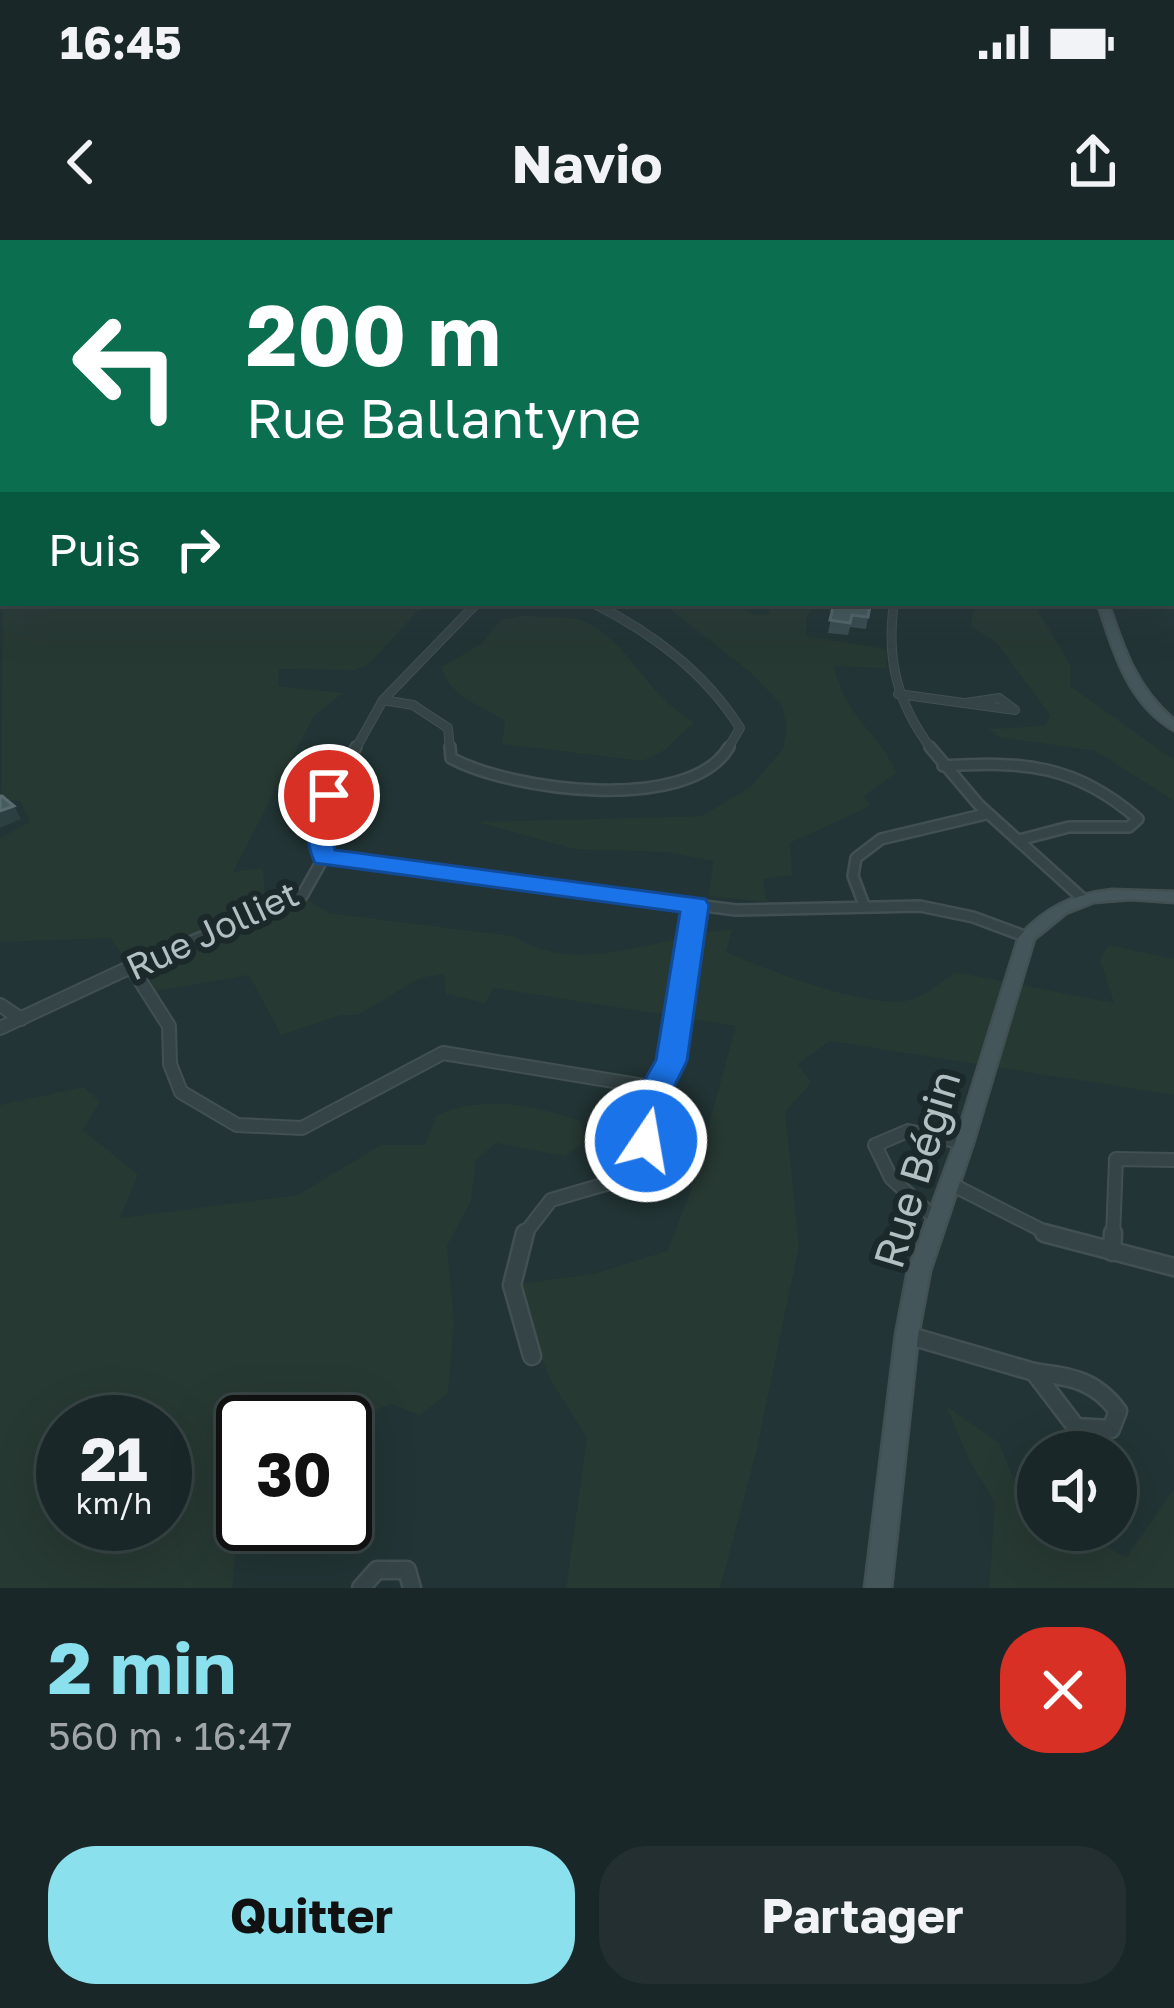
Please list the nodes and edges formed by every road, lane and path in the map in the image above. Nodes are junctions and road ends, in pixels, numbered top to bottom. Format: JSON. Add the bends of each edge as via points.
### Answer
{"nodes":[{"id":1,"x":474,"y":606,"type":"edge"},
{"id":2,"x":599,"y":606,"type":"edge"},
{"id":3,"x":894,"y":606,"type":"edge"},
{"id":4,"x":1103,"y":606,"type":"edge"},
{"id":5,"x":898,"y":694,"type":"junction"},
{"id":6,"x":382,"y":700,"type":"junction"},
{"id":7,"x":966,"y":703,"type":"junction"},
{"id":8,"x":1174,"y":726,"type":"edge"},
{"id":9,"x":943,"y":766,"type":"junction"},
{"id":10,"x":986,"y":814,"type":"junction"},
{"id":11,"x":1019,"y":840,"type":"junction"},
{"id":12,"x":324,"y":857,"type":"junction"},
{"id":13,"x":1174,"y":897,"type":"edge"},
{"id":14,"x":1082,"y":898,"type":"junction"},
{"id":15,"x":695,"y":905,"type":"junction"},
{"id":16,"x":864,"y":905,"type":"junction"},
{"id":17,"x":1027,"y":937,"type":"junction"},
{"id":18,"x":132,"y":968,"type":"junction"},
{"id":19,"x":0,"y":1005,"type":"edge"},
{"id":20,"x":21,"y":1019,"type":"junction"},
{"id":21,"x":0,"y":1028,"type":"edge"},
{"id":22,"x":656,"y":1088,"type":"junction"},
{"id":23,"x":964,"y":1143,"type":"junction"},
{"id":24,"x":1174,"y":1160,"type":"edge"},
{"id":25,"x":951,"y":1184,"type":"junction"},
{"id":26,"x":936,"y":1219,"type":"junction"},
{"id":27,"x":1112,"y":1252,"type":"junction"},
{"id":28,"x":1174,"y":1267,"type":"edge"},
{"id":29,"x":907,"y":1335,"type":"junction"},
{"id":30,"x":532,"y":1356,"type":"dead end"},
{"id":31,"x":1034,"y":1372,"type":"junction"},
{"id":32,"x":361,"y":1588,"type":"edge"},
{"id":33,"x":412,"y":1588,"type":"edge"},
{"id":34,"x":878,"y":1588,"type":"edge"}],
"edges":[{"from":1,"to":6,"type":"street","name":"Rue Jolliet"},
{"from":2,"to":6,"type":"street","via":[[708,684],[740,728],[737,744],[661,785],[538,785],[467,772],[451,758],[448,728],[413,705]]},
{"from":3,"to":5,"type":"street","via":[[885,630]]},
{"from":4,"to":8,"type":"street","via":[[1130,680]]},
{"from":5,"to":7,"type":"street"},
{"from":5,"to":9,"type":"street"},
{"from":6,"to":12,"type":"street","name":"Rue Jolliet","via":[[318,824]]},
{"from":7,"to":7,"type":"street","via":[[995,709],[1015,710],[999,698]]},
{"from":9,"to":10,"type":"street"},
{"from":9,"to":11,"type":"street","via":[[1075,773],[1109,790],[1138,819],[1129,827],[1070,827]]},
{"from":10,"to":11,"type":"street"},
{"from":10,"to":16,"type":"street","via":[[880,839],[856,858]]},
{"from":11,"to":14,"type":"street"},
{"from":12,"to":15,"type":"street"},
{"from":12,"to":18,"type":"street","name":"Rue Jolliet","via":[[302,896]]},
{"from":13,"to":14,"type":"street"},
{"from":14,"to":17,"type":"street","via":[[1051,912]]},
{"from":15,"to":16,"type":"street"},
{"from":15,"to":22,"type":"street","via":[[671,1061]]},
{"from":16,"to":17,"type":"street","via":[[920,905]]},
{"from":17,"to":23,"type":"street","name":"Rue Bégin"},
{"from":18,"to":20,"type":"street","name":"Rue Jolliet"},
{"from":18,"to":22,"type":"street","via":[[170,1026],[170,1064],[181,1092],[237,1125],[302,1128],[443,1053]]},
{"from":19,"to":20,"type":"street"},
{"from":20,"to":21,"type":"street","name":"Rue Jolliet"},
{"from":22,"to":30,"type":"street","via":[[637,1175],[551,1200],[522,1238],[512,1286]]},
{"from":23,"to":25,"type":"street","name":"Rue Bégin"},
{"from":23,"to":26,"type":"street","via":[[912,1130],[875,1144],[880,1165]]},
{"from":24,"to":27,"type":"street","via":[[1117,1159]]},
{"from":25,"to":26,"type":"street","name":"Rue Bégin"},
{"from":25,"to":27,"type":"street","via":[[1047,1234]]},
{"from":26,"to":29,"type":"street","name":"Rue Bégin"},
{"from":27,"to":28,"type":"street"},
{"from":29,"to":31,"type":"street"},
{"from":29,"to":34,"type":"street","name":"Rue Bégin"},
{"from":31,"to":31,"type":"street","via":[[1080,1378],[1103,1391],[1118,1411],[1111,1429],[1076,1427]]},
{"from":32,"to":33,"type":"street","via":[[377,1570],[407,1570]]}]}
